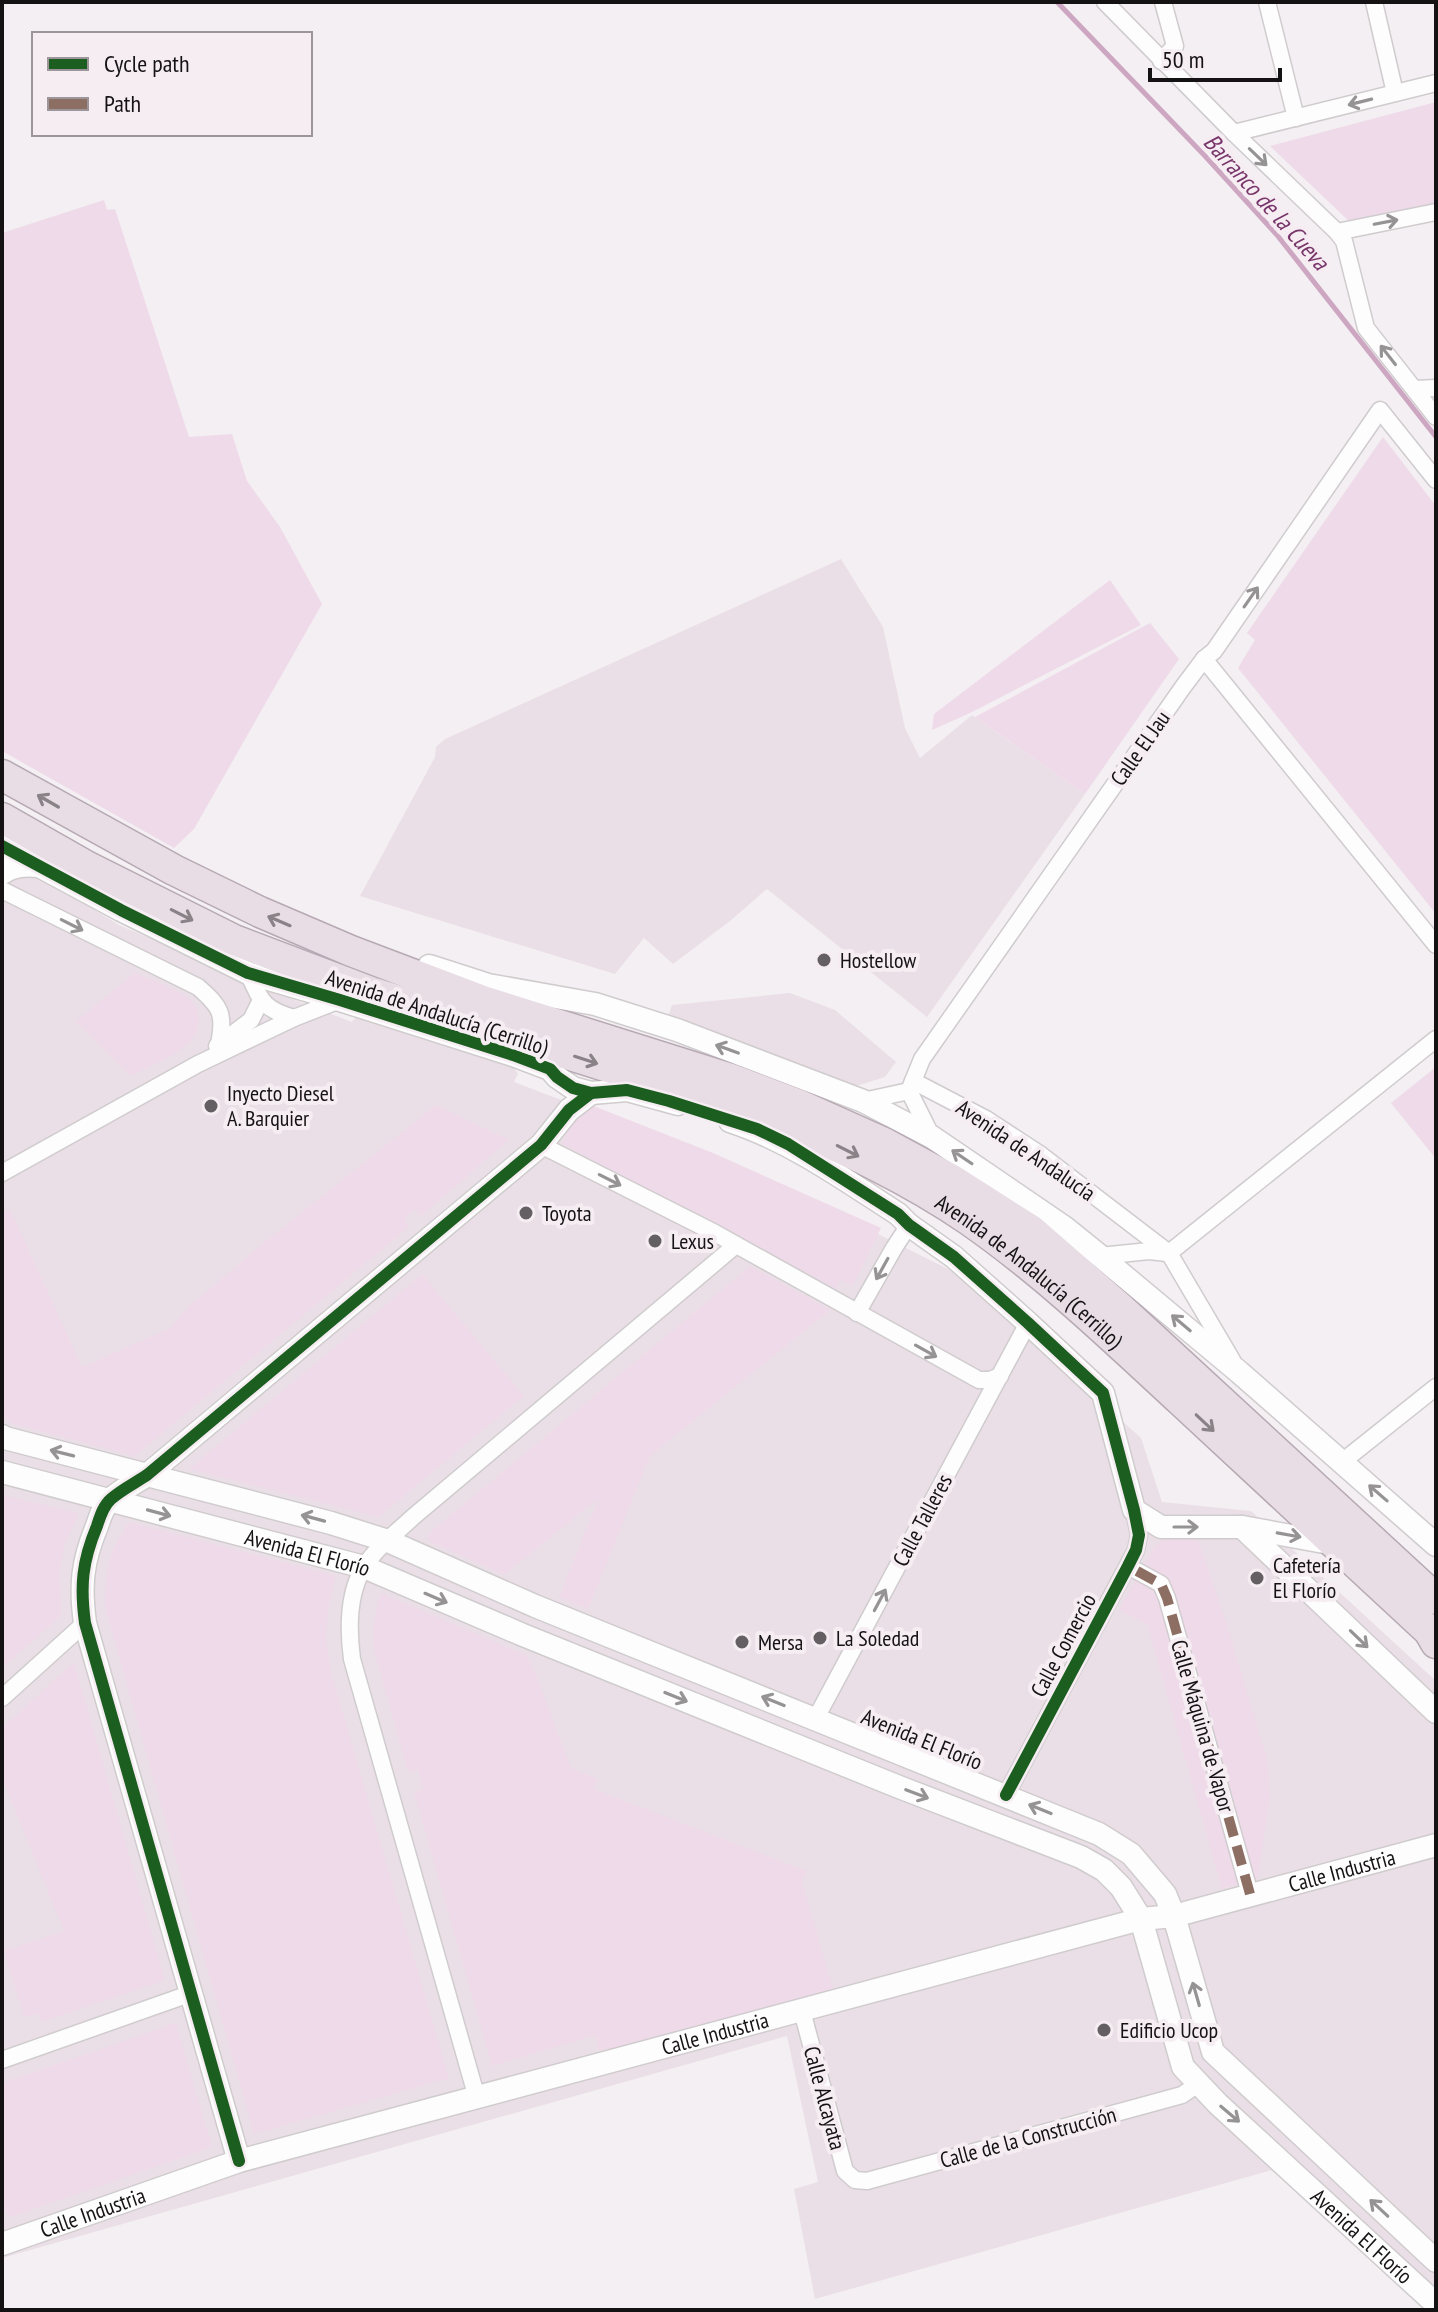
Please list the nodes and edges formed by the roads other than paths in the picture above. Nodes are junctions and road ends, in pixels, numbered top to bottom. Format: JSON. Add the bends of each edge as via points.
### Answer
{"nodes":[{"id":1,"x":1105,"y":2,"type":"edge"},
{"id":2,"x":1163,"y":2,"type":"edge"},
{"id":3,"x":1267,"y":2,"type":"edge"},
{"id":4,"x":1374,"y":2,"type":"edge"},
{"id":5,"x":1161,"y":61,"type":"junction"},
{"id":6,"x":1436,"y":83,"type":"edge"},
{"id":7,"x":1395,"y":93,"type":"junction"},
{"id":8,"x":1296,"y":118,"type":"junction"},
{"id":9,"x":1234,"y":133,"type":"junction"},
{"id":10,"x":1436,"y":212,"type":"edge"},
{"id":11,"x":1337,"y":232,"type":"junction"},
{"id":12,"x":1436,"y":388,"type":"edge"},
{"id":13,"x":1414,"y":389,"type":"junction"},
{"id":14,"x":1436,"y":417,"type":"edge"},
{"id":15,"x":1436,"y":480,"type":"edge"},
{"id":16,"x":1204,"y":659,"type":"junction"},
{"id":17,"x":2,"y":775,"type":"edge"},
{"id":18,"x":2,"y":818,"type":"edge"},
{"id":19,"x":2,"y":846,"type":"edge"},
{"id":20,"x":41,"y":866,"type":"junction"},
{"id":21,"x":88,"y":867,"type":"junction"},
{"id":22,"x":2,"y":873,"type":"edge"},
{"id":23,"x":2,"y":890,"type":"edge"},
{"id":24,"x":121,"y":910,"type":"junction"},
{"id":25,"x":1436,"y":945,"type":"edge"},
{"id":26,"x":351,"y":951,"type":"junction"},
{"id":27,"x":248,"y":973,"type":"junction"},
{"id":28,"x":261,"y":1000,"type":"junction"},
{"id":29,"x":340,"y":1000,"type":"junction"},
{"id":30,"x":580,"y":1002,"type":"junction"},
{"id":31,"x":625,"y":1013,"type":"junction"},
{"id":32,"x":294,"y":1018,"type":"junction"},
{"id":33,"x":1436,"y":1039,"type":"edge"},
{"id":34,"x":219,"y":1044,"type":"junction"},
{"id":35,"x":554,"y":1055,"type":"junction"},
{"id":36,"x":198,"y":1064,"type":"junction"},
{"id":37,"x":612,"y":1076,"type":"junction"},
{"id":38,"x":911,"y":1086,"type":"junction"},
{"id":39,"x":863,"y":1101,"type":"junction"},
{"id":40,"x":717,"y":1102,"type":"junction"},
{"id":41,"x":680,"y":1105,"type":"junction"},
{"id":42,"x":547,"y":1136,"type":"junction"},
{"id":43,"x":932,"y":1137,"type":"junction"},
{"id":44,"x":2,"y":1173,"type":"edge"},
{"id":45,"x":1027,"y":1201,"type":"junction"},
{"id":46,"x":909,"y":1225,"type":"junction"},
{"id":47,"x":1134,"y":1226,"type":"junction"},
{"id":48,"x":736,"y":1245,"type":"junction"},
{"id":49,"x":1129,"y":1252,"type":"junction"},
{"id":50,"x":1169,"y":1253,"type":"junction"},
{"id":51,"x":1100,"y":1256,"type":"junction"},
{"id":52,"x":1072,"y":1267,"type":"junction"},
{"id":53,"x":857,"y":1313,"type":"junction"},
{"id":54,"x":1028,"y":1323,"type":"junction"},
{"id":55,"x":1239,"y":1372,"type":"junction"},
{"id":56,"x":1000,"y":1376,"type":"junction"},
{"id":57,"x":1436,"y":1387,"type":"edge"},
{"id":58,"x":2,"y":1436,"type":"edge"},
{"id":59,"x":1342,"y":1462,"type":"junction"},
{"id":60,"x":2,"y":1472,"type":"edge"},
{"id":61,"x":147,"y":1475,"type":"junction"},
{"id":62,"x":110,"y":1500,"type":"junction"},
{"id":63,"x":1134,"y":1510,"type":"junction"},
{"id":64,"x":1411,"y":1522,"type":"junction"},
{"id":65,"x":1242,"y":1527,"type":"junction"},
{"id":66,"x":1436,"y":1534,"type":"edge"},
{"id":67,"x":388,"y":1541,"type":"junction"},
{"id":68,"x":1336,"y":1544,"type":"junction"},
{"id":69,"x":1436,"y":1545,"type":"edge"},
{"id":70,"x":364,"y":1567,"type":"junction"},
{"id":71,"x":1137,"y":1571,"type":"dead end"},
{"id":72,"x":1436,"y":1599,"type":"edge"},
{"id":73,"x":85,"y":1623,"type":"junction"},
{"id":74,"x":1432,"y":1637,"type":"edge"},
{"id":75,"x":2,"y":1698,"type":"edge"},
{"id":76,"x":1436,"y":1712,"type":"edge"},
{"id":77,"x":816,"y":1718,"type":"junction"},
{"id":78,"x":803,"y":1749,"type":"junction"},
{"id":79,"x":1006,"y":1795,"type":"junction"},
{"id":80,"x":992,"y":1823,"type":"junction"},
{"id":81,"x":1436,"y":1845,"type":"edge"},
{"id":82,"x":1250,"y":1894,"type":"junction"},
{"id":83,"x":1174,"y":1916,"type":"junction"},
{"id":84,"x":1141,"y":1919,"type":"junction"},
{"id":85,"x":192,"y":1993,"type":"junction"},
{"id":86,"x":802,"y":2011,"type":"junction"},
{"id":87,"x":2,"y":2060,"type":"edge"},
{"id":88,"x":1220,"y":2061,"type":"junction"},
{"id":89,"x":1198,"y":2084,"type":"junction"},
{"id":90,"x":477,"y":2098,"type":"junction"},
{"id":91,"x":239,"y":2161,"type":"junction"},
{"id":92,"x":855,"y":2180,"type":"joint"},
{"id":93,"x":5,"y":2239,"type":"edge"},
{"id":94,"x":1436,"y":2261,"type":"edge"},
{"id":95,"x":1433,"y":2293,"type":"edge"}],
"edges":[{"from":1,"to":5,"type":"street"},
{"from":2,"to":5,"type":"street","via":[[1175,46]]},
{"from":3,"to":8,"type":"street"},
{"from":4,"to":7,"type":"street"},
{"from":5,"to":9,"type":"street"},
{"from":6,"to":7,"type":"street"},
{"from":7,"to":8,"type":"street","one_way":true},
{"from":8,"to":9,"type":"street"},
{"from":9,"to":11,"type":"street","one_way":true},
{"from":11,"to":10,"type":"street","one_way":true},
{"from":13,"to":11,"type":"street","one_way":true,"via":[[1366,328],[1344,241]]},
{"from":12,"to":13,"type":"street"},
{"from":13,"to":14,"type":"street"},
{"from":16,"to":15,"type":"street","name":"Calle El Jau","one_way":true,"via":[[1380,410]]},
{"from":16,"to":25,"type":"street"},
{"from":16,"to":38,"type":"street","name":"Calle El Jau","via":[[922,1059]]},
{"from":26,"to":17,"type":"highway","name":"Avenida de Andalucía (Cerrillo)","one_way":true,"via":[[174,870]]},
{"from":18,"to":21,"type":"highway","name":"Avenida de Andalucía (Cerrillo)"},
{"from":19,"to":20,"type":"street","name":"Avenida de Andalucía (Cerrillo)"},
{"from":20,"to":22,"type":"street"},
{"from":20,"to":24,"type":"street","name":"Avenida de Andalucía (Cerrillo)"},
{"from":21,"to":24,"type":"street"},
{"from":21,"to":35,"type":"highway","name":"Avenida de Andalucía (Cerrillo)","one_way":true,"via":[[234,940]]},
{"from":23,"to":34,"type":"street","one_way":true,"via":[[198,987],[215,1002],[224,1021]]},
{"from":24,"to":27,"type":"street","name":"Avenida de Andalucía (Cerrillo)"},
{"from":26,"to":30,"type":"street","via":[[399,957],[488,985]]},
{"from":26,"to":35,"type":"highway","name":"Avenida de Andalucía (Cerrillo)","via":[[483,1001]]},
{"from":27,"to":28,"type":"street"},
{"from":27,"to":29,"type":"street","name":"Avenida de Andalucía (Cerrillo)"},
{"from":28,"to":32,"type":"street"},
{"from":28,"to":34,"type":"street","via":[[251,1020]]},
{"from":29,"to":32,"type":"street"},
{"from":29,"to":35,"type":"street","name":"Avenida de Andalucía (Cerrillo)"},
{"from":30,"to":31,"type":"street"},
{"from":30,"to":35,"type":"street","via":[[564,1015]]},
{"from":31,"to":37,"type":"street","via":[[630,1027]]},
{"from":39,"to":31,"type":"street","one_way":true},
{"from":32,"to":36,"type":"street"},
{"from":33,"to":50,"type":"street"},
{"from":34,"to":36,"type":"street"},
{"from":35,"to":37,"type":"highway","name":"Avenida de Andalucía (Cerrillo)"},
{"from":35,"to":42,"type":"street"},
{"from":36,"to":44,"type":"street"},
{"from":37,"to":40,"type":"highway","name":"Avenida de Andalucía (Cerrillo)"},
{"from":37,"to":41,"type":"street","name":"Avenida de Andalucía (Cerrillo)","via":[[627,1090]]},
{"from":37,"to":42,"type":"street","via":[[569,1110]]},
{"from":37,"to":52,"type":"highway","name":"Avenida de Andalucía (Cerrillo)","via":[[760,1090],[832,1119],[952,1180],[1032,1231]]},
{"from":38,"to":39,"type":"street"},
{"from":38,"to":43,"type":"street"},
{"from":38,"to":47,"type":"street","name":"Avenida de Andalucía","via":[[986,1119]]},
{"from":39,"to":43,"type":"street"},
{"from":40,"to":41,"type":"street"},
{"from":40,"to":68,"type":"highway","name":"Avenida de Andalucía (Cerrillo)","one_way":true,"via":[[837,1146],[978,1227],[1124,1348]]},
{"from":41,"to":46,"type":"street","name":"Avenida de Andalucía (Cerrillo)","via":[[788,1144]]},
{"from":42,"to":48,"type":"street","one_way":true},
{"from":42,"to":61,"type":"street"},
{"from":45,"to":43,"type":"street","one_way":true},
{"from":45,"to":51,"type":"street"},
{"from":45,"to":52,"type":"street"},
{"from":46,"to":53,"type":"street","one_way":true},
{"from":46,"to":54,"type":"street","name":"Avenida de Andalucía (Cerrillo)"},
{"from":47,"to":49,"type":"street"},
{"from":47,"to":50,"type":"street","name":"Avenida de Andalucía"},
{"from":48,"to":53,"type":"street"},
{"from":48,"to":67,"type":"street"},
{"from":49,"to":50,"type":"street"},
{"from":49,"to":51,"type":"street"},
{"from":50,"to":55,"type":"street","name":"Avenida de Andalucía"},
{"from":55,"to":51,"type":"street","one_way":true},
{"from":52,"to":72,"type":"highway","name":"Avenida de Andalucía (Cerrillo)"},
{"from":53,"to":56,"type":"street","one_way":true,"via":[[979,1380]]},
{"from":54,"to":56,"type":"street","name":"Calle Talleres"},
{"from":54,"to":63,"type":"street","name":"Avenida de Andalucía (Cerrillo)","via":[[1103,1393]]},
{"from":55,"to":59,"type":"street"},
{"from":77,"to":56,"type":"street","name":"Calle Talleres","one_way":true},
{"from":57,"to":59,"type":"street"},
{"from":61,"to":58,"type":"street","name":"Avenida El Florío","one_way":true},
{"from":64,"to":59,"type":"street","one_way":true},
{"from":60,"to":62,"type":"street","name":"Avenida El Florío"},
{"from":61,"to":62,"type":"street"},
{"from":67,"to":61,"type":"street","name":"Avenida El Florío","one_way":true},
{"from":62,"to":70,"type":"street","name":"Avenida El Florío","one_way":true},
{"from":62,"to":73,"type":"street","via":[[82,1574]]},
{"from":63,"to":65,"type":"street","one_way":true,"via":[[1161,1527]]},
{"from":63,"to":79,"type":"street","name":"Calle Comercio","via":[[1136,1550]]},
{"from":64,"to":66,"type":"street"},
{"from":64,"to":69,"type":"street"},
{"from":65,"to":68,"type":"street","one_way":true},
{"from":65,"to":76,"type":"street","one_way":true},
{"from":67,"to":70,"type":"street"},
{"from":77,"to":67,"type":"street","name":"Avenida El Florío","one_way":true},
{"from":68,"to":74,"type":"highway","name":"Avenida de Andalucía (Cerrillo)"},
{"from":70,"to":78,"type":"street","name":"Avenida El Florío","one_way":true},
{"from":70,"to":90,"type":"street","via":[[350,1615],[352,1659]]},
{"from":71,"to":82,"type":"street","name":"Calle Máquina de Vapor","via":[[1161,1584],[1167,1598]]},
{"from":73,"to":75,"type":"street"},
{"from":73,"to":85,"type":"street"},
{"from":77,"to":78,"type":"street"},
{"from":77,"to":79,"type":"street","name":"Avenida El Florío"},
{"from":78,"to":80,"type":"street","name":"Avenida El Florío","one_way":true},
{"from":79,"to":80,"type":"street"},
{"from":83,"to":79,"type":"street","name":"Avenida El Florío","one_way":true,"via":[[1165,1894],[1131,1854],[1099,1834]]},
{"from":80,"to":84,"type":"street","name":"Avenida El Florío","via":[[1104,1870]]},
{"from":81,"to":82,"type":"street","name":"Calle Industria"},
{"from":82,"to":83,"type":"street","name":"Calle Industria"},
{"from":83,"to":84,"type":"street","name":"Calle Industria"},
{"from":88,"to":83,"type":"street","name":"Avenida El Florío","one_way":true},
{"from":84,"to":86,"type":"street","name":"Calle Industria"},
{"from":84,"to":89,"type":"street","name":"Avenida El Florío","via":[[1183,2067]]},
{"from":85,"to":87,"type":"street"},
{"from":85,"to":91,"type":"street"},
{"from":86,"to":90,"type":"street","name":"Calle Industria"},
{"from":86,"to":92,"type":"street","name":"Calle Alcayata","via":[[845,2171]]},
{"from":88,"to":89,"type":"street"},
{"from":94,"to":88,"type":"street","name":"Avenida El Florío","one_way":true},
{"from":89,"to":92,"type":"street","name":"Calle de la Construcción","via":[[1182,2095]]},
{"from":89,"to":95,"type":"street","name":"Avenida El Florío","one_way":true},
{"from":90,"to":91,"type":"street","name":"Calle Industria"},
{"from":91,"to":93,"type":"street","name":"Calle Industria"}]}
